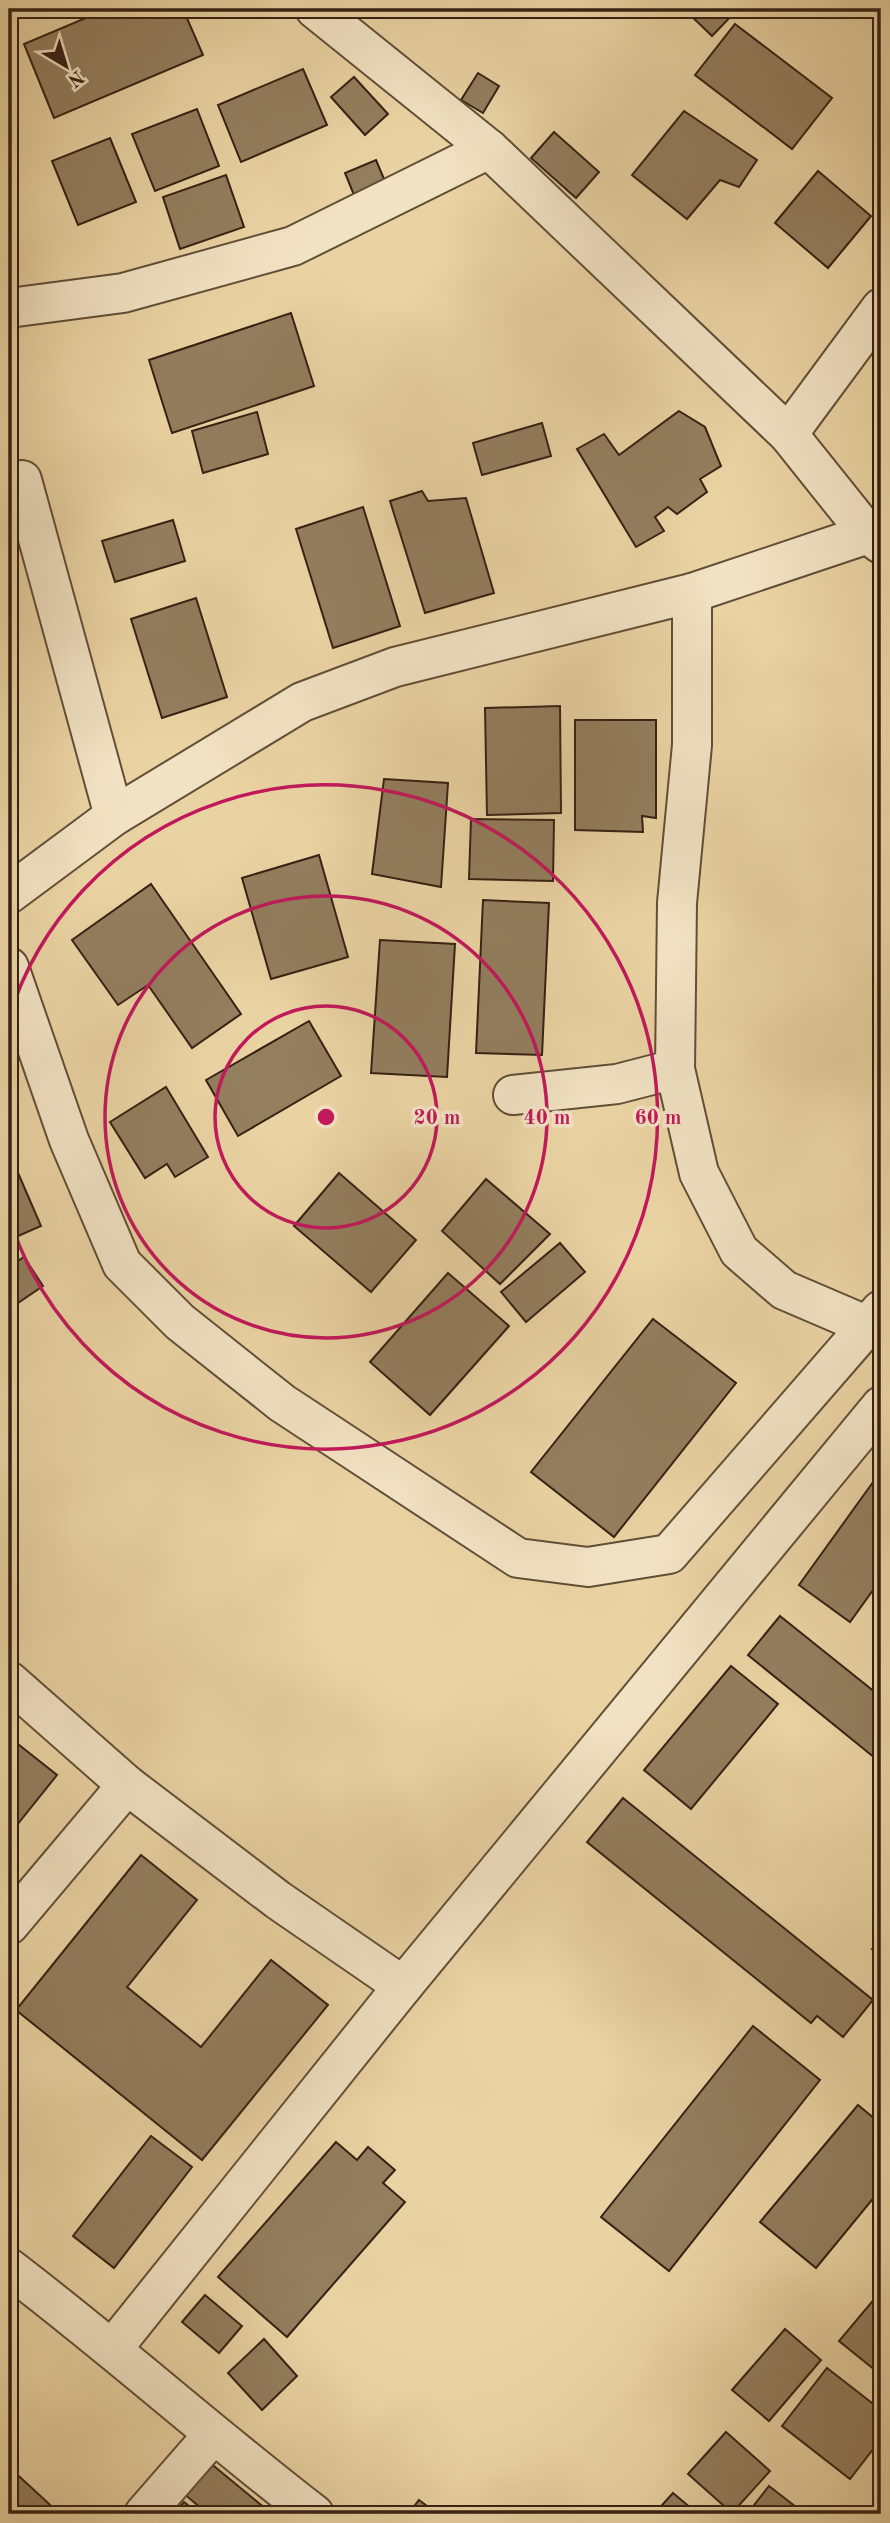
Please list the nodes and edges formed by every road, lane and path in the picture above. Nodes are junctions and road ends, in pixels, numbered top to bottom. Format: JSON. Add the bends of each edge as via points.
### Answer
{"nodes":[{"id":1,"x":314,"y":9,"type":"edge"},
{"id":2,"x":489,"y":149,"type":"junction"},
{"id":3,"x":9,"y":308,"type":"edge"},
{"id":4,"x":881,"y":308,"type":"edge"},
{"id":5,"x":789,"y":434,"type":"junction"},
{"id":6,"x":22,"y":480,"type":"dead end"},
{"id":7,"x":875,"y":539,"type":"edge"},
{"id":8,"x":692,"y":593,"type":"junction"},
{"id":9,"x":114,"y":816,"type":"junction"},
{"id":10,"x":9,"y":894,"type":"edge"},
{"id":11,"x":9,"y":967,"type":"edge"},
{"id":12,"x":675,"y":1069,"type":"junction"},
{"id":13,"x":513,"y":1095,"type":"dead end"},
{"id":14,"x":875,"y":1318,"type":"edge"},
{"id":15,"x":881,"y":1406,"type":"edge"},
{"id":16,"x":9,"y":1681,"type":"edge"},
{"id":17,"x":127,"y":1785,"type":"junction"},
{"id":18,"x":9,"y":1925,"type":"edge"},
{"id":19,"x":403,"y":1986,"type":"junction"},
{"id":20,"x":9,"y":2268,"type":"edge"},
{"id":21,"x":113,"y":2348,"type":"junction"},
{"id":22,"x":212,"y":2436,"type":"junction"},
{"id":23,"x":144,"y":2514,"type":"edge"},
{"id":24,"x":314,"y":2514,"type":"edge"}],
"edges":[{"from":1,"to":2,"type":"street"},
{"from":2,"to":3,"type":"street","via":[[293,247],[122,293]]},
{"from":2,"to":5,"type":"street"},
{"from":4,"to":5,"type":"street"},
{"from":5,"to":7,"type":"street"},
{"from":6,"to":9,"type":"street"},
{"from":7,"to":8,"type":"street"},
{"from":8,"to":9,"type":"street","via":[[395,667],[302,702]]},
{"from":8,"to":12,"type":"street","via":[[692,745],[677,902]]},
{"from":9,"to":10,"type":"street"},
{"from":11,"to":14,"type":"street","via":[[69,1140],[122,1264],[180,1322],[282,1403],[518,1558],[588,1567],[669,1554]]},
{"from":12,"to":13,"type":"street","via":[[618,1084]]},
{"from":12,"to":14,"type":"street","via":[[699,1173],[739,1251],[784,1290]]},
{"from":15,"to":19,"type":"street"},
{"from":16,"to":17,"type":"street"},
{"from":17,"to":18,"type":"street"},
{"from":17,"to":19,"type":"street","via":[[278,1900]]},
{"from":19,"to":21,"type":"street"},
{"from":20,"to":21,"type":"street"},
{"from":21,"to":22,"type":"street"},
{"from":22,"to":23,"type":"street"},
{"from":22,"to":24,"type":"street"}]}
